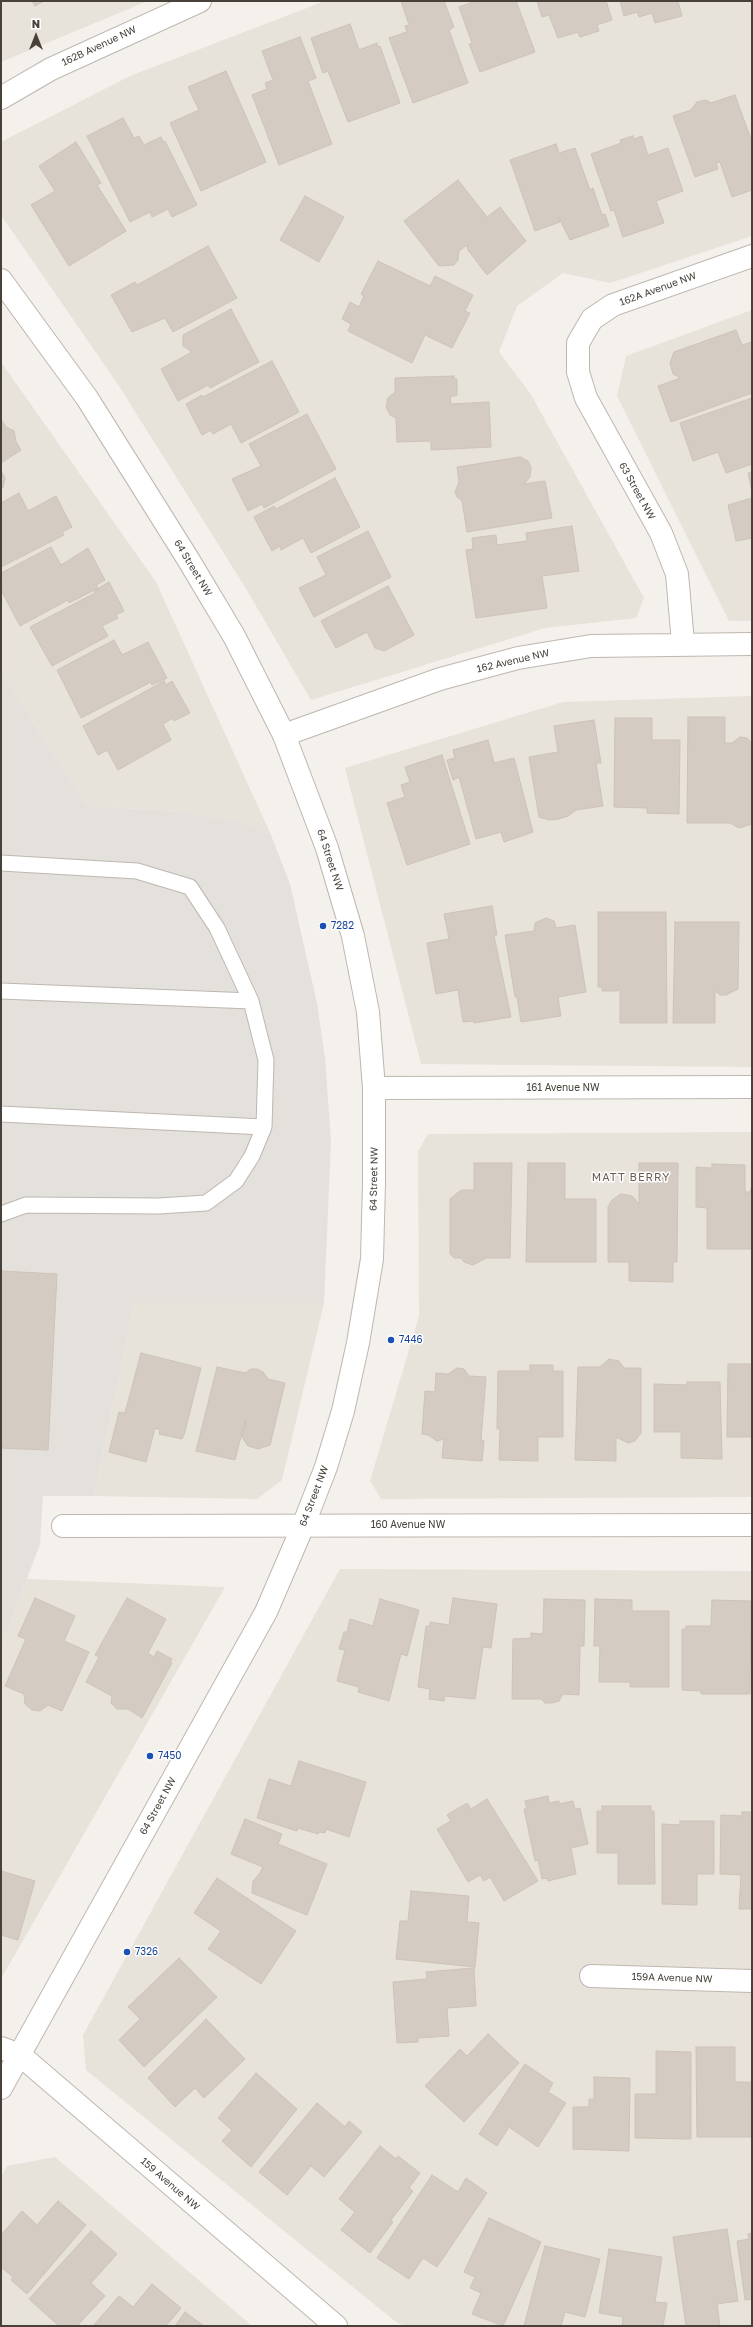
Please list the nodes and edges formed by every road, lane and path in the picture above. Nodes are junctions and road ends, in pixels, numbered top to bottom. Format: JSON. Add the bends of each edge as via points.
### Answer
{"nodes":[{"id":1,"x":200,"y":1,"type":"edge"},
{"id":2,"x":1,"y":98,"type":"edge"},
{"id":3,"x":752,"y":256,"type":"edge"},
{"id":4,"x":1,"y":280,"type":"edge"},
{"id":5,"x":578,"y":343,"type":"joint"},
{"id":6,"x":683,"y":643,"type":"junction"},
{"id":7,"x":752,"y":644,"type":"edge"},
{"id":8,"x":284,"y":735,"type":"junction"},
{"id":9,"x":1,"y":863,"type":"edge"},
{"id":10,"x":1,"y":991,"type":"edge"},
{"id":11,"x":251,"y":1001,"type":"junction"},
{"id":12,"x":374,"y":1088,"type":"junction"},
{"id":13,"x":752,"y":1088,"type":"edge"},
{"id":14,"x":1,"y":1114,"type":"edge"},
{"id":15,"x":264,"y":1127,"type":"junction"},
{"id":16,"x":1,"y":1214,"type":"edge"},
{"id":17,"x":752,"y":1525,"type":"edge"},
{"id":18,"x":63,"y":1526,"type":"dead end"},
{"id":19,"x":303,"y":1526,"type":"junction"},
{"id":20,"x":591,"y":1976,"type":"dead end"},
{"id":21,"x":752,"y":1981,"type":"edge"},
{"id":22,"x":10,"y":2052,"type":"edge"},
{"id":23,"x":1,"y":2088,"type":"edge"},
{"id":24,"x":336,"y":2326,"type":"edge"}],
"edges":[{"from":1,"to":2,"type":"street","name":"162B Avenue NW","via":[[51,69]]},
{"from":3,"to":5,"type":"street","name":"162A Avenue NW","via":[[613,305],[592,319]]},
{"from":4,"to":8,"type":"street","name":"64 Street NW","via":[[87,398],[188,559],[234,636]]},
{"from":5,"to":6,"type":"street","name":"63 Street NW","via":[[578,372],[586,398],[661,533],[677,574]]},
{"from":6,"to":7,"type":"street","name":"162 Avenue NW"},
{"from":6,"to":8,"type":"street","name":"162 Avenue NW","via":[[591,646],[518,658],[440,679]]},
{"from":8,"to":12,"type":"street","name":"64 Street NW","via":[[327,848],[353,936],[368,1012]]},
{"from":9,"to":11,"type":"lane","via":[[138,871],[190,887],[217,928]]},
{"from":10,"to":11,"type":"lane"},
{"from":11,"to":15,"type":"lane","via":[[266,1060]]},
{"from":12,"to":13,"type":"street","name":"161 Avenue NW"},
{"from":12,"to":19,"type":"street","name":"64 Street NW","via":[[372,1259],[343,1411],[326,1467]]},
{"from":14,"to":15,"type":"lane"},
{"from":15,"to":16,"type":"lane","via":[[252,1156],[236,1181],[206,1203],[159,1206],[26,1205]]},
{"from":17,"to":19,"type":"street","name":"160 Avenue NW"},
{"from":18,"to":19,"type":"street","name":"160 Avenue NW"},
{"from":19,"to":22,"type":"street","name":"64 Street NW","via":[[266,1612]]},
{"from":20,"to":21,"type":"street","name":"159A Avenue NW"},
{"from":22,"to":23,"type":"street","name":"64 Street NW"},
{"from":22,"to":24,"type":"street","name":"159 Avenue NW"}]}
